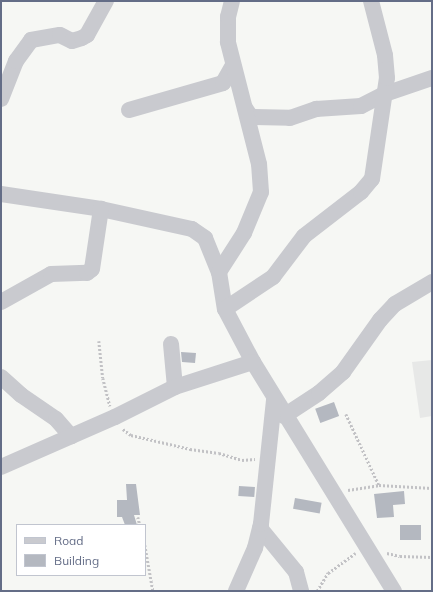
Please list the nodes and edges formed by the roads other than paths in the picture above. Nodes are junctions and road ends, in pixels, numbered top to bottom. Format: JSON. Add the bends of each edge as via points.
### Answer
{"nodes":[{"id":1,"x":106,"y":1,"type":"edge"},
{"id":2,"x":232,"y":1,"type":"edge"},
{"id":3,"x":371,"y":1,"type":"edge"},
{"id":4,"x":232,"y":67,"type":"junction"},
{"id":5,"x":432,"y":78,"type":"edge"},
{"id":6,"x":385,"y":94,"type":"junction"},
{"id":7,"x":1,"y":98,"type":"edge"},
{"id":8,"x":244,"y":108,"type":"junction"},
{"id":9,"x":129,"y":110,"type":"dead end"},
{"id":10,"x":1,"y":195,"type":"edge"},
{"id":11,"x":101,"y":209,"type":"junction"},
{"id":12,"x":219,"y":272,"type":"junction"},
{"id":13,"x":432,"y":282,"type":"edge"},
{"id":14,"x":1,"y":302,"type":"edge"},
{"id":15,"x":225,"y":308,"type":"junction"},
{"id":16,"x":171,"y":344,"type":"dead end"},
{"id":17,"x":253,"y":362,"type":"junction"},
{"id":18,"x":1,"y":377,"type":"edge"},
{"id":19,"x":175,"y":387,"type":"junction"},
{"id":20,"x":274,"y":400,"type":"junction"},
{"id":21,"x":284,"y":416,"type":"junction"},
{"id":22,"x":71,"y":436,"type":"junction"},
{"id":23,"x":1,"y":466,"type":"edge"},
{"id":24,"x":260,"y":528,"type":"junction"},
{"id":25,"x":236,"y":591,"type":"edge"},
{"id":26,"x":301,"y":591,"type":"edge"},
{"id":27,"x":394,"y":591,"type":"edge"}],
"edges":[{"from":1,"to":7,"type":"street","via":[[87,35],[82,38],[72,41],[60,35],[31,40],[16,61]]},
{"from":2,"to":4,"type":"street","via":[[227,30]]},
{"from":3,"to":6,"type":"street","via":[[385,55]]},
{"from":4,"to":8,"type":"street"},
{"from":4,"to":9,"type":"street","via":[[223,83]]},
{"from":5,"to":6,"type":"street"},
{"from":6,"to":8,"type":"street","via":[[360,106],[316,109],[290,118],[251,118]]},
{"from":6,"to":15,"type":"street","via":[[375,166],[369,184],[304,236],[273,277]]},
{"from":8,"to":12,"type":"street","via":[[259,164],[260,197],[244,233]]},
{"from":10,"to":11,"type":"street"},
{"from":11,"to":12,"type":"street","via":[[195,230],[208,243]]},
{"from":11,"to":14,"type":"street","via":[[92,269],[87,273],[51,274]]},
{"from":12,"to":15,"type":"street"},
{"from":13,"to":21,"type":"street","via":[[395,304],[380,320],[339,376]]},
{"from":15,"to":17,"type":"street"},
{"from":16,"to":19,"type":"street"},
{"from":17,"to":19,"type":"street"},
{"from":17,"to":20,"type":"street"},
{"from":18,"to":22,"type":"street","via":[[56,420]]},
{"from":19,"to":22,"type":"street"},
{"from":20,"to":21,"type":"street"},
{"from":20,"to":24,"type":"street"},
{"from":21,"to":27,"type":"street","via":[[367,544]]},
{"from":22,"to":23,"type":"street"},
{"from":24,"to":25,"type":"street","via":[[255,548]]},
{"from":24,"to":26,"type":"street","via":[[296,572]]}]}
